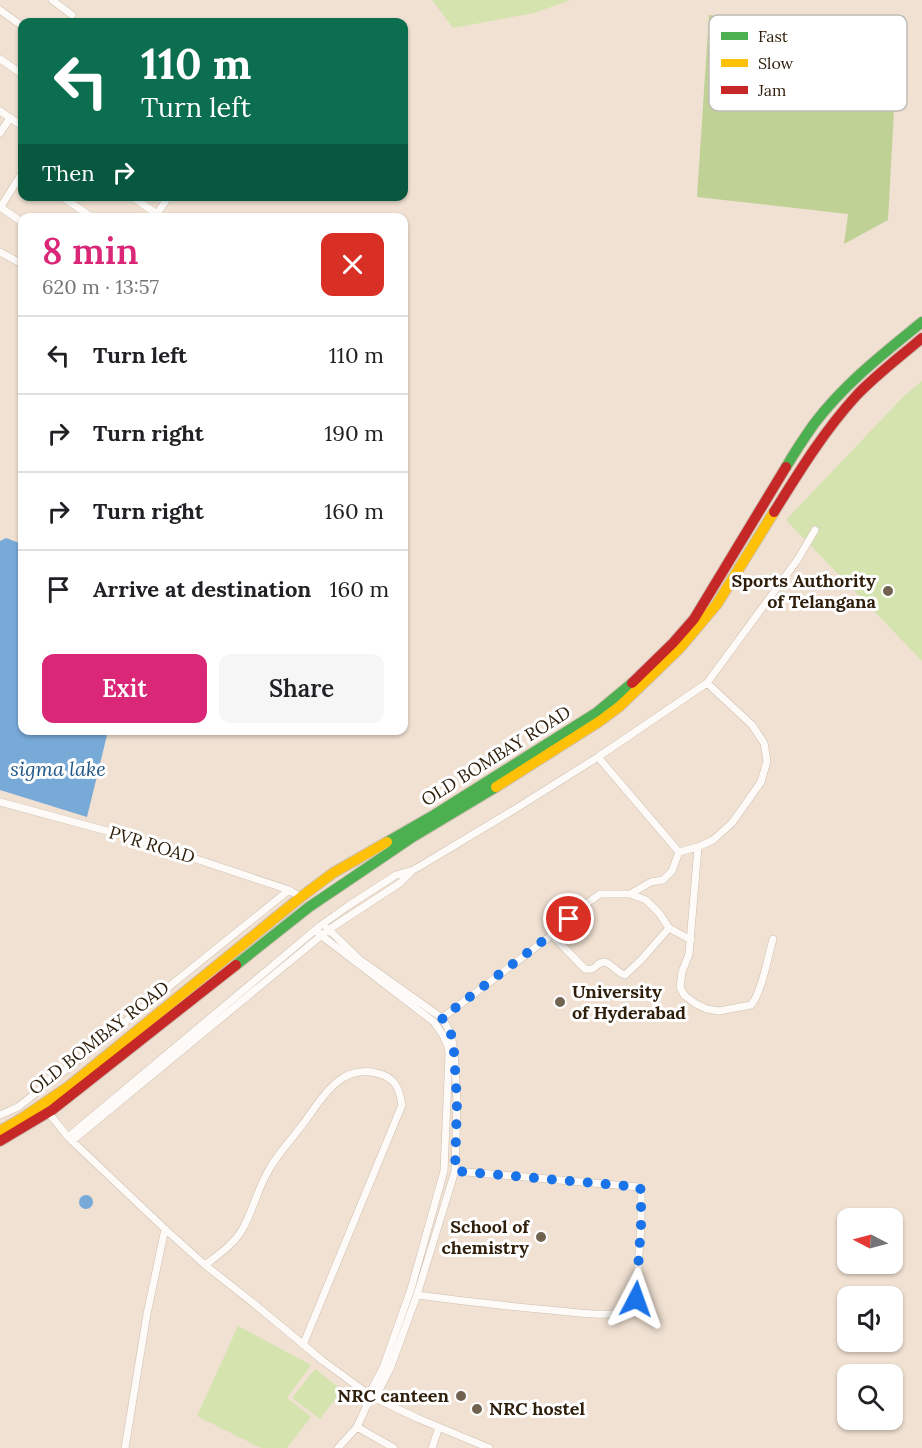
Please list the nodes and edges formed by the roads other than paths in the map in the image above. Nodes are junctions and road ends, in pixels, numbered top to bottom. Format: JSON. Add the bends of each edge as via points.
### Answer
{"nodes":[{"id":1,"x":52,"y":0,"type":"edge"},
{"id":2,"x":0,"y":10,"type":"edge"},
{"id":3,"x":72,"y":15,"type":"dead end"},
{"id":4,"x":18,"y":23,"type":"edge"},
{"id":5,"x":0,"y":60,"type":"edge"},
{"id":6,"x":18,"y":71,"type":"edge"},
{"id":7,"x":0,"y":111,"type":"edge"},
{"id":8,"x":10,"y":118,"type":"junction"},
{"id":9,"x":18,"y":123,"type":"edge"},
{"id":10,"x":0,"y":133,"type":"edge"},
{"id":11,"x":18,"y":179,"type":"edge"},
{"id":12,"x":68,"y":201,"type":"edge"},
{"id":13,"x":138,"y":201,"type":"edge"},
{"id":14,"x":0,"y":208,"type":"edge"},
{"id":15,"x":86,"y":213,"type":"edge"},
{"id":16,"x":156,"y":213,"type":"edge"},
{"id":17,"x":18,"y":219,"type":"edge"},
{"id":18,"x":0,"y":252,"type":"edge"},
{"id":19,"x":18,"y":262,"type":"edge"},
{"id":20,"x":922,"y":322,"type":"edge"},
{"id":21,"x":922,"y":338,"type":"edge"},
{"id":22,"x":815,"y":530,"type":"dead end"},
{"id":23,"x":707,"y":683,"type":"junction"},
{"id":24,"x":598,"y":757,"type":"junction"},
{"id":25,"x":0,"y":802,"type":"edge"},
{"id":26,"x":698,"y":847,"type":"junction"},
{"id":27,"x":679,"y":852,"type":"junction"},
{"id":28,"x":289,"y":890,"type":"junction"},
{"id":29,"x":630,"y":894,"type":"junction"},
{"id":30,"x":301,"y":897,"type":"junction"},
{"id":31,"x":669,"y":928,"type":"junction"},
{"id":32,"x":322,"y":930,"type":"junction"},
{"id":33,"x":552,"y":934,"type":"junction"},
{"id":34,"x":773,"y":939,"type":"dead end"},
{"id":35,"x":691,"y":940,"type":"junction"},
{"id":36,"x":442,"y":1018,"type":"junction"},
{"id":37,"x":48,"y":1112,"type":"junction"},
{"id":38,"x":0,"y":1114,"type":"edge"},
{"id":39,"x":0,"y":1131,"type":"edge"},
{"id":40,"x":70,"y":1139,"type":"junction"},
{"id":41,"x":0,"y":1141,"type":"edge"},
{"id":42,"x":455,"y":1171,"type":"junction"},
{"id":43,"x":165,"y":1229,"type":"junction"},
{"id":44,"x":206,"y":1265,"type":"junction"},
{"id":45,"x":417,"y":1295,"type":"junction"},
{"id":46,"x":303,"y":1345,"type":"junction"},
{"id":47,"x":372,"y":1396,"type":"junction"},
{"id":48,"x":357,"y":1427,"type":"junction"},
{"id":49,"x":440,"y":1427,"type":"junction"},
{"id":50,"x":125,"y":1448,"type":"edge"},
{"id":51,"x":338,"y":1448,"type":"edge"},
{"id":52,"x":394,"y":1448,"type":"edge"},
{"id":53,"x":432,"y":1448,"type":"edge"},
{"id":54,"x":489,"y":1448,"type":"edge"}],
"edges":[{"from":1,"to":3,"type":"street"},
{"from":2,"to":4,"type":"street"},
{"from":5,"to":6,"type":"street"},
{"from":7,"to":8,"type":"street"},
{"from":8,"to":9,"type":"street"},
{"from":8,"to":10,"type":"street"},
{"from":11,"to":14,"type":"street"},
{"from":12,"to":15,"type":"street"},
{"from":13,"to":16,"type":"street"},
{"from":14,"to":17,"type":"street"},
{"from":18,"to":19,"type":"street"},
{"from":20,"to":30,"type":"main road","name":"OLD BOMBAY ROAD","via":[[848,386],[814,423],[694,619],[633,682],[596,714],[333,873]]},
{"from":21,"to":37,"type":"main road","name":"OLD BOMBAY ROAD","via":[[857,395],[826,432],[717,604],[679,649],[620,706],[309,907]]},
{"from":22,"to":23,"type":"street"},
{"from":23,"to":24,"type":"street"},
{"from":23,"to":26,"type":"street","via":[[752,725],[764,743],[767,761],[761,782],[732,823]]},
{"from":24,"to":27,"type":"street"},
{"from":24,"to":32,"type":"street","via":[[413,870],[396,875],[348,906]]},
{"from":25,"to":28,"type":"street","name":"PVR ROAD","via":[[133,837]]},
{"from":26,"to":27,"type":"street"},
{"from":26,"to":35,"type":"street"},
{"from":27,"to":29,"type":"street","via":[[672,871],[663,880]]},
{"from":28,"to":30,"type":"street","name":"PVR ROAD"},
{"from":28,"to":38,"type":"street","via":[[18,1107]]},
{"from":29,"to":31,"type":"street","via":[[646,900]]},
{"from":29,"to":33,"type":"street","via":[[600,894]]},
{"from":30,"to":39,"type":"main road","name":"OLD BOMBAY ROAD","via":[[68,1087]]},
{"from":31,"to":33,"type":"street","via":[[625,975],[604,962],[585,969]]},
{"from":31,"to":35,"type":"street"},
{"from":32,"to":36,"type":"street"},
{"from":32,"to":40,"type":"street"},
{"from":32,"to":47,"type":"street","via":[[434,1022],[449,1054],[444,1171],[411,1289]]},
{"from":33,"to":36,"type":"street"},
{"from":34,"to":35,"type":"street","via":[[754,1002],[719,1011],[696,1004],[680,987]]},
{"from":36,"to":42,"type":"street","via":[[451,1034],[454,1052]]},
{"from":37,"to":40,"type":"street"},
{"from":37,"to":41,"type":"main road","name":"OLD BOMBAY ROAD"},
{"from":40,"to":43,"type":"street"},
{"from":42,"to":45,"type":"street"},
{"from":42,"to":45,"type":"street","via":[[639,1187],[641,1225],[634,1306],[623,1313],[579,1313]]},
{"from":43,"to":44,"type":"street"},
{"from":43,"to":50,"type":"street"},
{"from":44,"to":46,"type":"street"},
{"from":44,"to":46,"type":"street","via":[[241,1231],[269,1169],[332,1087],[351,1074],[371,1072],[387,1076],[400,1092],[402,1105]]},
{"from":45,"to":47,"type":"street","via":[[390,1369]]},
{"from":46,"to":47,"type":"street"},
{"from":47,"to":48,"type":"street"},
{"from":47,"to":49,"type":"street"},
{"from":48,"to":51,"type":"street"},
{"from":48,"to":52,"type":"street"},
{"from":49,"to":53,"type":"street"},
{"from":49,"to":54,"type":"street"}]}
